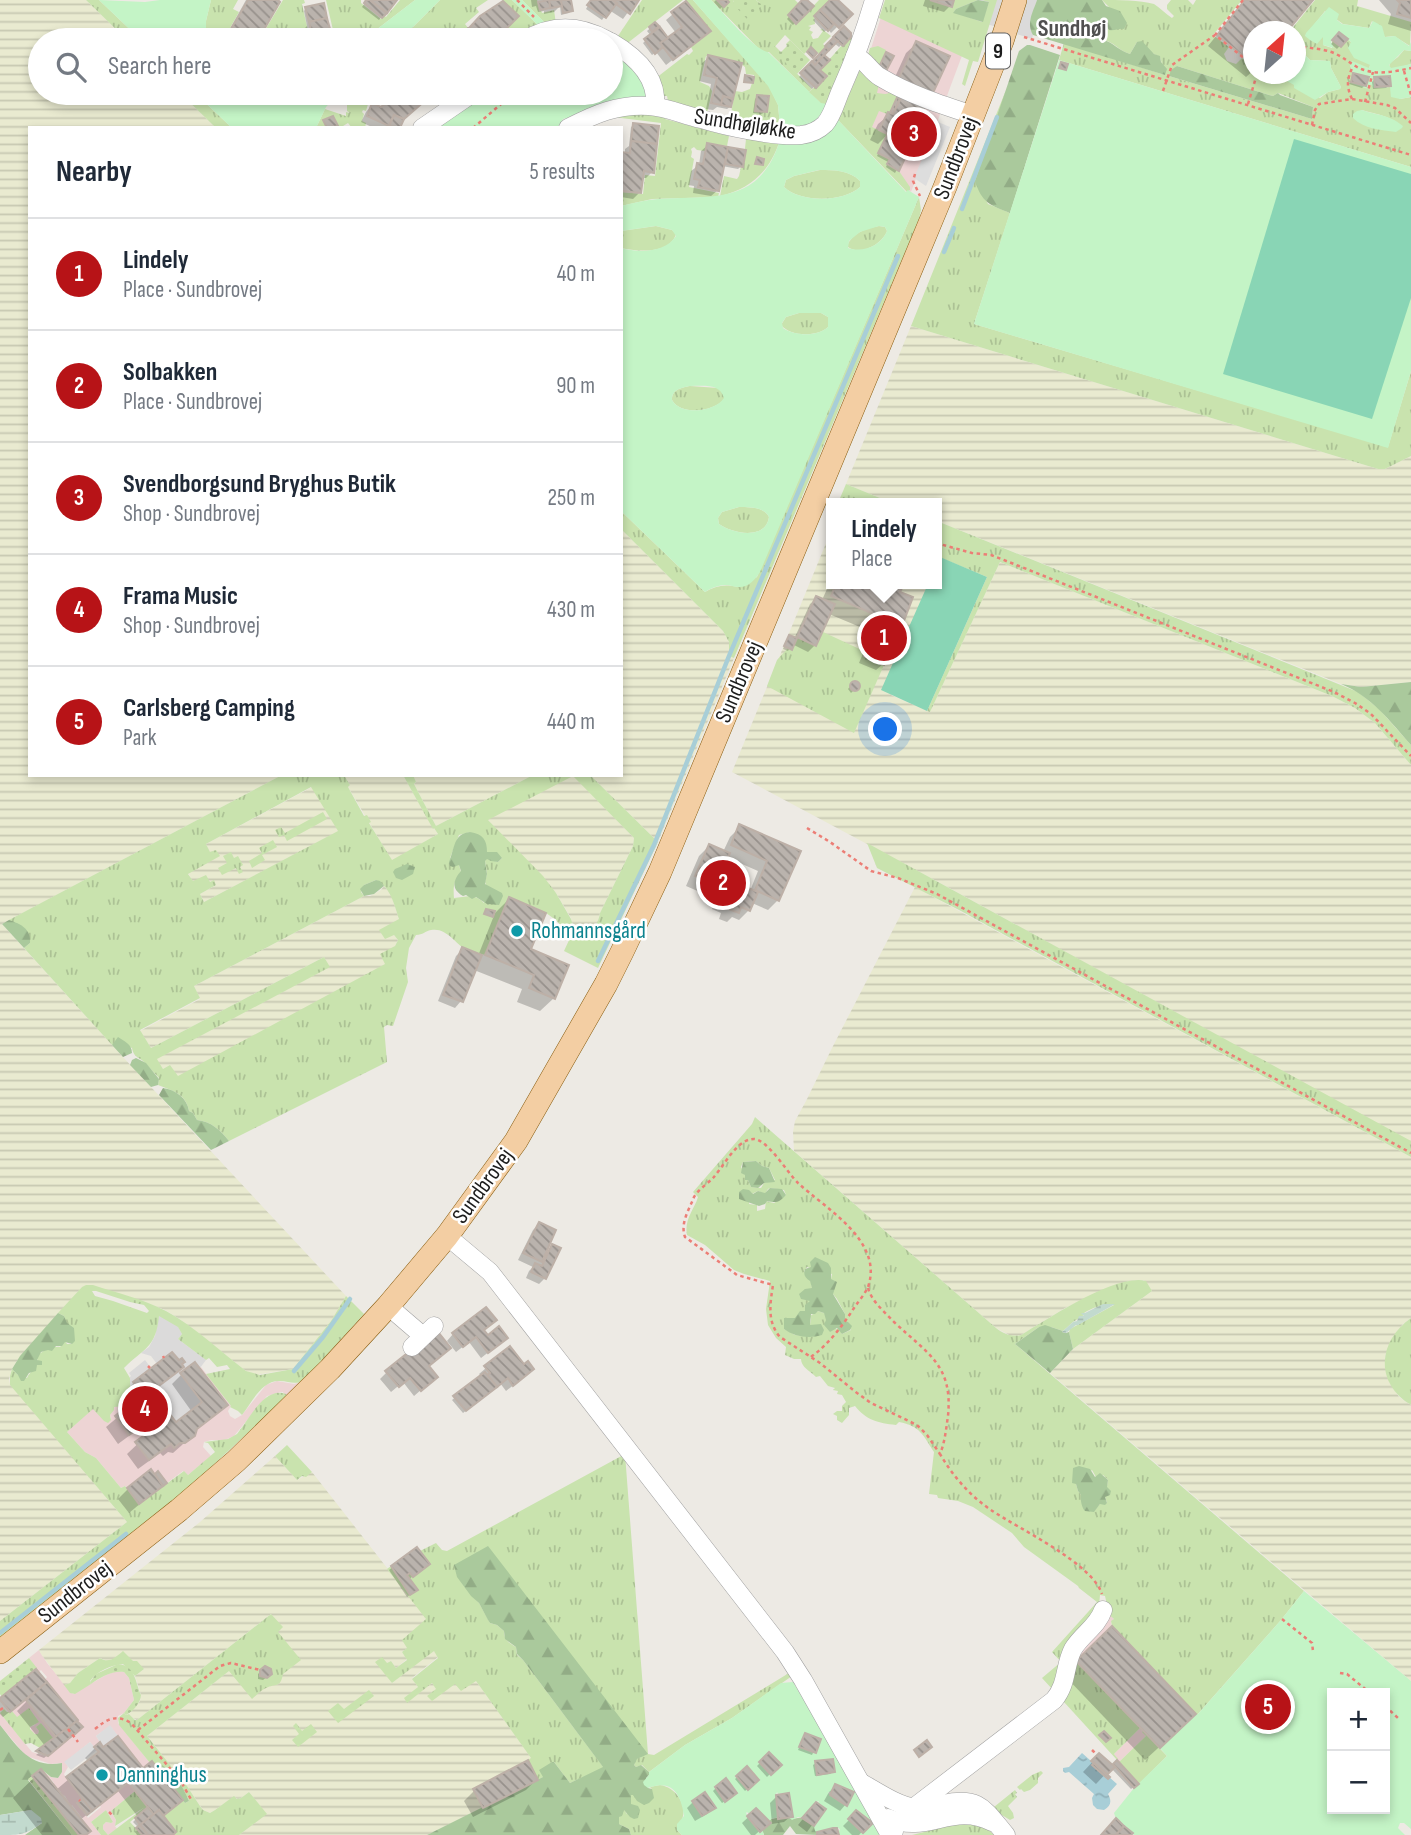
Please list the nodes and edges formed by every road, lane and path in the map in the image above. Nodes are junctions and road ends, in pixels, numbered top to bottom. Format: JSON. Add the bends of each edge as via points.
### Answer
{"nodes":[{"id":1,"x":874,"y":0,"type":"edge"},
{"id":2,"x":1003,"y":0,"type":"edge"},
{"id":3,"x":1015,"y":0,"type":"edge"},
{"id":4,"x":1243,"y":0,"type":"edge"},
{"id":5,"x":1215,"y":35,"type":"junction"},
{"id":6,"x":1021,"y":36,"type":"dead end"},
{"id":7,"x":1306,"y":48,"type":"edge"},
{"id":8,"x":623,"y":50,"type":"edge"},
{"id":9,"x":855,"y":56,"type":"junction"},
{"id":10,"x":1243,"y":57,"type":"edge"},
{"id":11,"x":1353,"y":65,"type":"junction"},
{"id":12,"x":1411,"y":68,"type":"edge"},
{"id":13,"x":1403,"y":70,"type":"junction"},
{"id":14,"x":1373,"y":72,"type":"junction"},
{"id":15,"x":1166,"y":80,"type":"junction"},
{"id":16,"x":1254,"y":84,"type":"edge"},
{"id":17,"x":1163,"y":91,"type":"dead end"},
{"id":18,"x":1411,"y":95,"type":"edge"},
{"id":19,"x":1352,"y":99,"type":"junction"},
{"id":20,"x":1365,"y":102,"type":"junction"},
{"id":21,"x":456,"y":105,"type":"edge"},
{"id":22,"x":500,"y":105,"type":"edge"},
{"id":23,"x":1247,"y":105,"type":"junction"},
{"id":24,"x":655,"y":106,"type":"junction"},
{"id":25,"x":975,"y":108,"type":"junction"},
{"id":26,"x":1411,"y":123,"type":"edge"},
{"id":27,"x":1312,"y":125,"type":"junction"},
{"id":28,"x":425,"y":126,"type":"edge"},
{"id":29,"x":475,"y":126,"type":"edge"},
{"id":30,"x":572,"y":126,"type":"edge"},
{"id":31,"x":1411,"y":155,"type":"edge"},
{"id":32,"x":915,"y":174,"type":"dead end"},
{"id":33,"x":924,"y":202,"type":"dead end"},
{"id":34,"x":942,"y":544,"type":"edge"},
{"id":35,"x":1411,"y":757,"type":"edge"},
{"id":36,"x":807,"y":828,"type":"dead end"},
{"id":37,"x":1411,"y":1153,"type":"edge"},
{"id":38,"x":454,"y":1241,"type":"junction"},
{"id":39,"x":868,"y":1288,"type":"junction"},
{"id":40,"x":388,"y":1306,"type":"junction"},
{"id":41,"x":423,"y":1336,"type":"dead end"},
{"id":42,"x":811,"y":1357,"type":"junction"},
{"id":43,"x":940,"y":1454,"type":"junction"},
{"id":44,"x":1103,"y":1610,"type":"joint"},
{"id":45,"x":1282,"y":1619,"type":"dead end"},
{"id":46,"x":1313,"y":1651,"type":"dead end"},
{"id":47,"x":0,"y":1652,"type":"edge"},
{"id":48,"x":260,"y":1670,"type":"dead end"},
{"id":49,"x":1340,"y":1673,"type":"dead end"},
{"id":50,"x":1364,"y":1688,"type":"edge"},
{"id":51,"x":1390,"y":1711,"type":"edge"},
{"id":52,"x":1398,"y":1718,"type":"dead end"},
{"id":53,"x":94,"y":1729,"type":"dead end"},
{"id":54,"x":68,"y":1730,"type":"dead end"},
{"id":55,"x":138,"y":1730,"type":"junction"},
{"id":56,"x":78,"y":1742,"type":"dead end"},
{"id":57,"x":861,"y":1783,"type":"junction"},
{"id":58,"x":192,"y":1801,"type":"dead end"},
{"id":59,"x":913,"y":1808,"type":"junction"},
{"id":60,"x":893,"y":1831,"type":"edge"},
{"id":61,"x":1003,"y":1831,"type":"edge"}],
"edges":[{"from":1,"to":9,"type":"street","name":"Sundhøjløkke"},
{"from":2,"to":25,"type":"main road","name":"Sundbrovej","number":"9"},
{"from":3,"to":25,"type":"main road","name":"Sundbrovej","number":"9"},
{"from":4,"to":5,"type":"path"},
{"from":5,"to":10,"type":"path"},
{"from":5,"to":15,"type":"path","via":[[1174,62]]},
{"from":6,"to":15,"type":"path"},
{"from":7,"to":11,"type":"path","via":[[1328,51]]},
{"from":8,"to":24,"type":"street","via":[[647,74],[654,87]]},
{"from":9,"to":24,"type":"street","name":"Sundhøjløkke","via":[[827,122],[809,133],[741,128]]},
{"from":9,"to":25,"type":"street","via":[[879,77],[928,100]]},
{"from":11,"to":14,"type":"path"},
{"from":11,"to":19,"type":"path","via":[[1347,86]]},
{"from":12,"to":13,"type":"path"},
{"from":13,"to":14,"type":"path"},
{"from":13,"to":18,"type":"path"},
{"from":14,"to":20,"type":"path"},
{"from":15,"to":17,"type":"path"},
{"from":15,"to":23,"type":"path"},
{"from":16,"to":23,"type":"path"},
{"from":19,"to":20,"type":"path"},
{"from":19,"to":27,"type":"path","via":[[1319,104]]},
{"from":20,"to":26,"type":"path","via":[[1393,106]]},
{"from":21,"to":28,"type":"street"},
{"from":22,"to":29,"type":"path"},
{"from":23,"to":27,"type":"path"},
{"from":24,"to":30,"type":"street","name":"Sundhøjløkke","via":[[604,110]]},
{"from":25,"to":38,"type":"main road","name":"Sundbrovej","number":"9","via":[[642,912],[586,1020]]},
{"from":27,"to":31,"type":"path"},
{"from":32,"to":33,"type":"path","via":[[913,181]]},
{"from":34,"to":35,"type":"path","via":[[991,555],[1334,692],[1371,714]]},
{"from":36,"to":37,"type":"path","via":[[871,871],[937,894]]},
{"from":38,"to":40,"type":"main road","name":"Sundbrovej","number":"9"},
{"from":38,"to":57,"type":"street","via":[[490,1272],[785,1652]]},
{"from":39,"to":42,"type":"path","via":[[843,1326]]},
{"from":39,"to":42,"type":"path","via":[[868,1258],[847,1224],[798,1182],[763,1142],[741,1143],[695,1195],[683,1234],[737,1275],[773,1285],[772,1324],[777,1333]]},
{"from":39,"to":43,"type":"path","via":[[878,1306],[945,1376],[949,1405]]},
{"from":40,"to":41,"type":"street"},
{"from":40,"to":47,"type":"main road","name":"Sundbrovej","number":"9","via":[[236,1461]]},
{"from":42,"to":43,"type":"path","via":[[871,1403],[918,1424]]},
{"from":43,"to":44,"type":"path","via":[[958,1481],[984,1505],[1085,1571],[1100,1589]]},
{"from":44,"to":59,"type":"street","via":[[1072,1651],[1063,1686],[1054,1700]]},
{"from":45,"to":46,"type":"path","via":[[1312,1643]]},
{"from":48,"to":55,"type":"path","via":[[232,1664],[220,1667]]},
{"from":49,"to":50,"type":"path"},
{"from":51,"to":52,"type":"path"},
{"from":53,"to":55,"type":"path","via":[[116,1717]]},
{"from":54,"to":56,"type":"path"},
{"from":55,"to":58,"type":"path"},
{"from":57,"to":59,"type":"street"},
{"from":57,"to":60,"type":"street"},
{"from":59,"to":60,"type":"street"},
{"from":59,"to":61,"type":"street","via":[[968,1801],[984,1810]]},
{"from":60,"to":61,"type":"street","via":[[972,1815]]}]}
